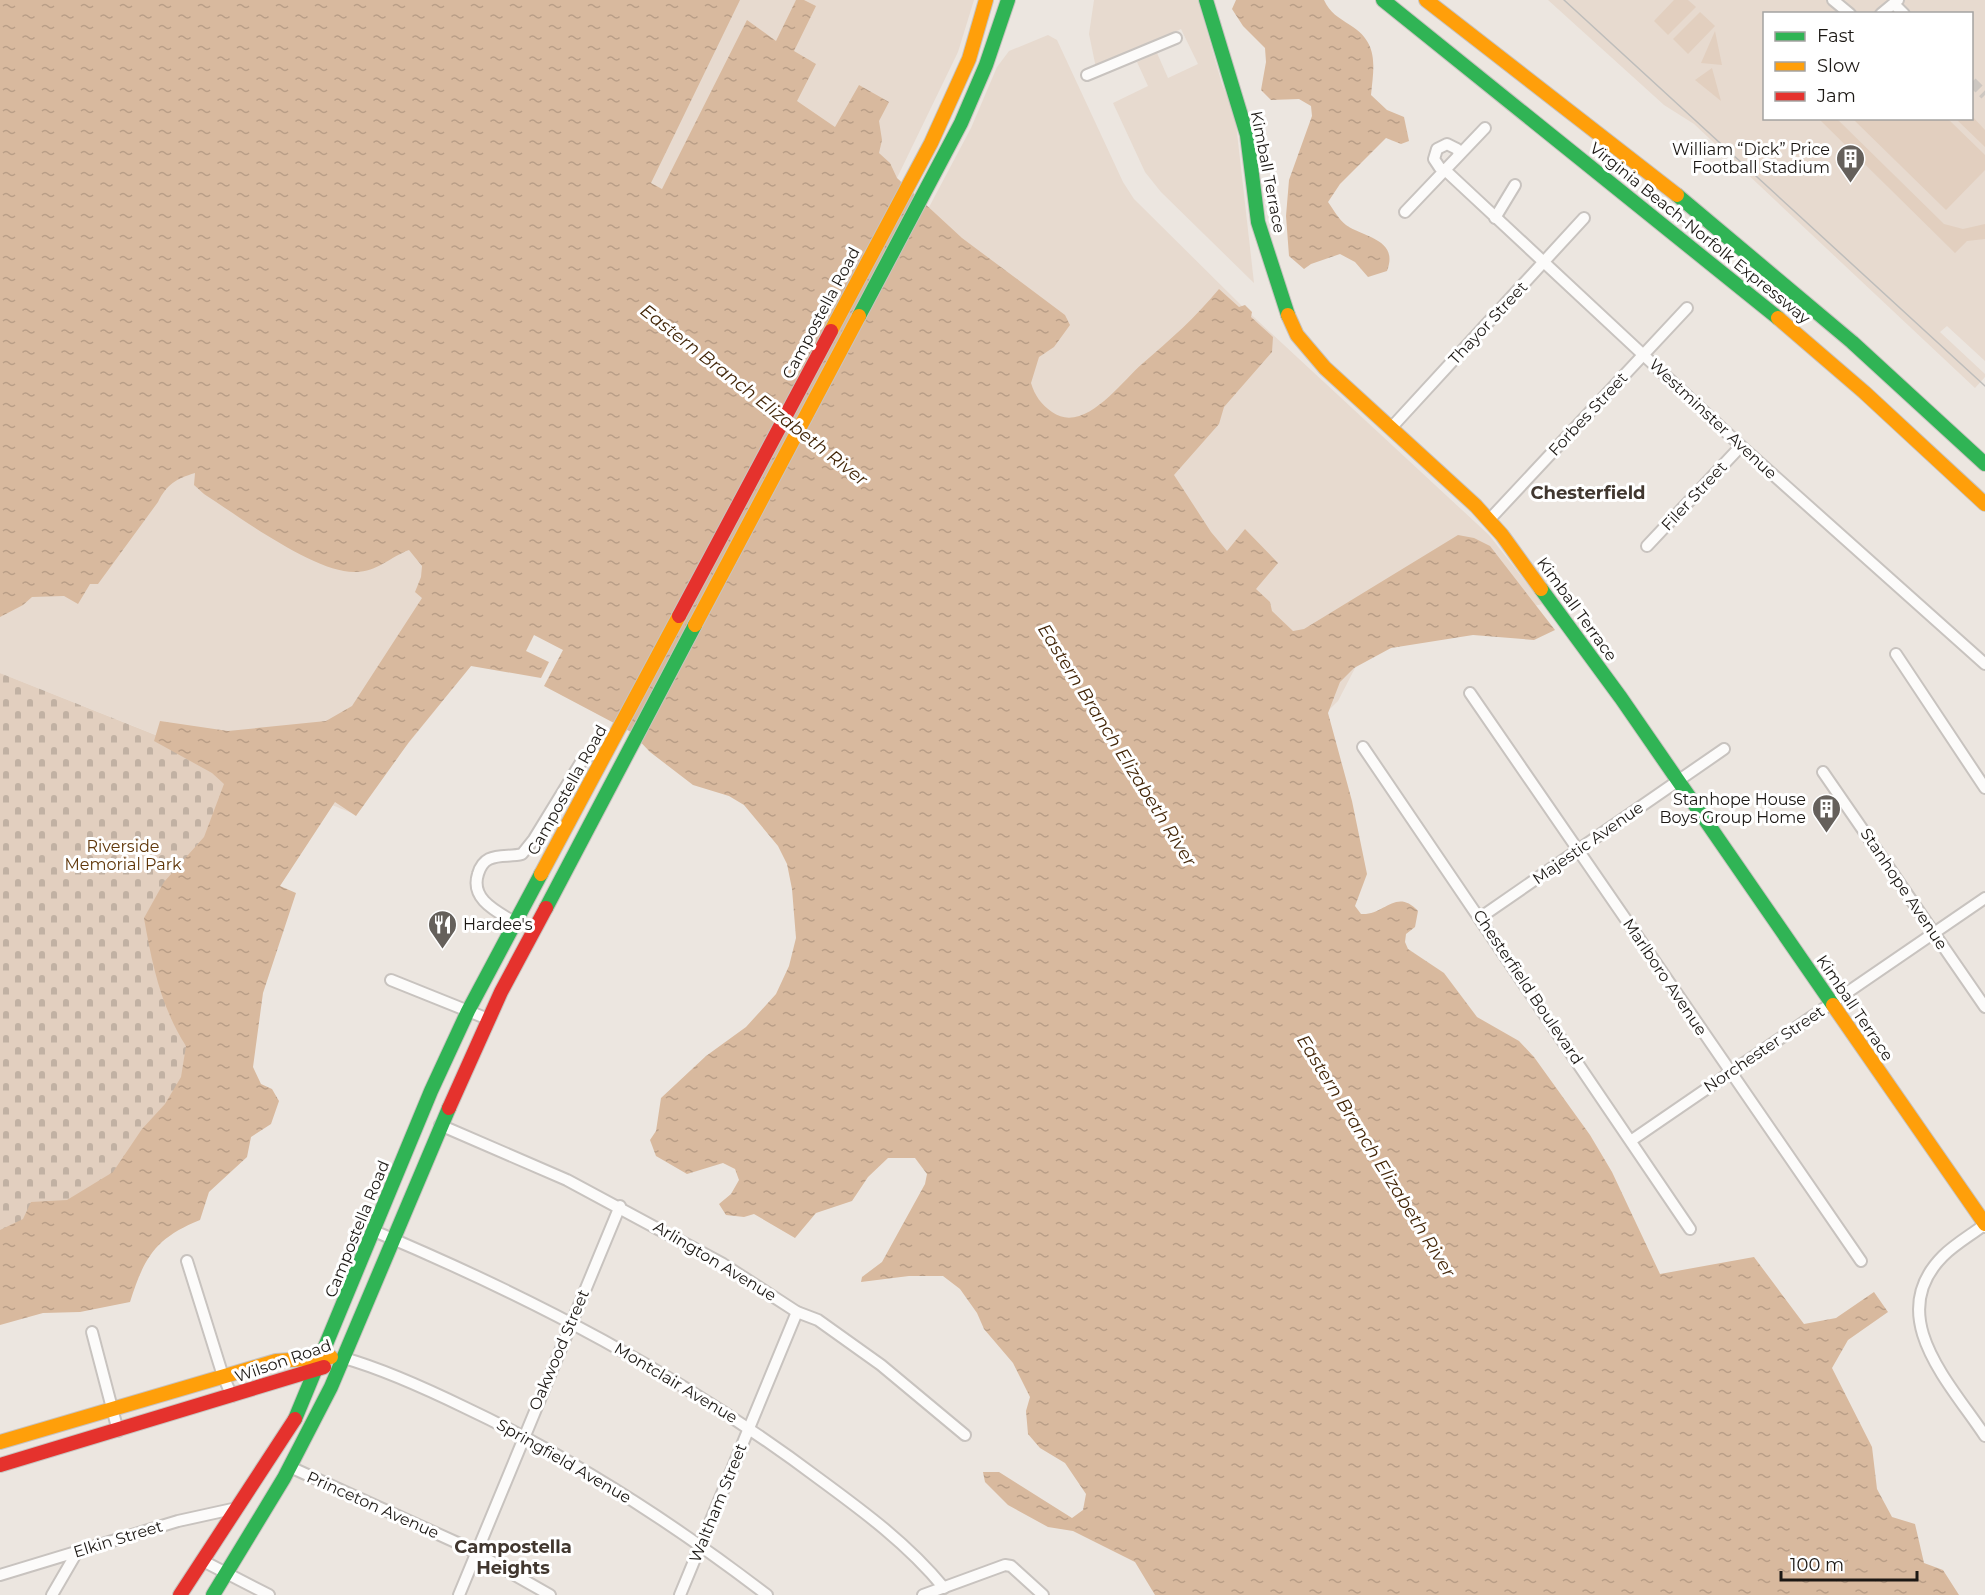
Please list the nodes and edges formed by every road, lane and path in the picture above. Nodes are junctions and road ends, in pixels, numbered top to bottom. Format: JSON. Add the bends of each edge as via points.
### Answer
{"nodes":[{"id":1,"x":986,"y":0,"type":"edge"},
{"id":2,"x":1008,"y":0,"type":"edge"},
{"id":3,"x":1206,"y":0,"type":"edge"},
{"id":4,"x":1371,"y":0,"type":"edge"},
{"id":5,"x":1383,"y":0,"type":"edge"},
{"id":6,"x":1426,"y":0,"type":"edge"},
{"id":7,"x":1433,"y":0,"type":"edge"},
{"id":8,"x":1833,"y":0,"type":"edge"},
{"id":9,"x":1896,"y":2,"type":"edge"},
{"id":10,"x":1848,"y":12,"type":"edge"},
{"id":11,"x":1884,"y":12,"type":"edge"},
{"id":12,"x":1466,"y":31,"type":"junction"},
{"id":13,"x":1426,"y":34,"type":"junction"},
{"id":14,"x":1176,"y":38,"type":"dead end"},
{"id":15,"x":1087,"y":75,"type":"dead end"},
{"id":16,"x":1485,"y":128,"type":"dead end"},
{"id":17,"x":1459,"y":154,"type":"junction"},
{"id":18,"x":1445,"y":170,"type":"junction"},
{"id":19,"x":1515,"y":185,"type":"dead end"},
{"id":20,"x":1406,"y":212,"type":"dead end"},
{"id":21,"x":1495,"y":218,"type":"junction"},
{"id":22,"x":1584,"y":218,"type":"dead end"},
{"id":23,"x":1544,"y":262,"type":"junction"},
{"id":24,"x":1687,"y":308,"type":"dead end"},
{"id":25,"x":1642,"y":355,"type":"junction"},
{"id":26,"x":1392,"y":428,"type":"junction"},
{"id":27,"x":1741,"y":446,"type":"junction"},
{"id":28,"x":1985,"y":464,"type":"edge"},
{"id":29,"x":1985,"y":504,"type":"edge"},
{"id":30,"x":1489,"y":519,"type":"junction"},
{"id":31,"x":1647,"y":546,"type":"dead end"},
{"id":32,"x":1896,"y":654,"type":"dead end"},
{"id":33,"x":1985,"y":664,"type":"edge"},
{"id":34,"x":1470,"y":693,"type":"dead end"},
{"id":35,"x":1363,"y":747,"type":"dead end"},
{"id":36,"x":1724,"y":749,"type":"dead end"},
{"id":37,"x":595,"y":754,"type":"dead end"},
{"id":38,"x":1823,"y":772,"type":"dead end"},
{"id":39,"x":1678,"y":780,"type":"junction"},
{"id":40,"x":1985,"y":788,"type":"edge"},
{"id":41,"x":1578,"y":850,"type":"junction"},
{"id":42,"x":1985,"y":898,"type":"edge"},
{"id":43,"x":1481,"y":917,"type":"junction"},
{"id":44,"x":514,"y":922,"type":"junction"},
{"id":45,"x":1934,"y":933,"type":"junction"},
{"id":46,"x":391,"y":980,"type":"dead end"},
{"id":47,"x":1831,"y":1003,"type":"junction"},
{"id":48,"x":1985,"y":1007,"type":"edge"},
{"id":49,"x":468,"y":1011,"type":"junction"},
{"id":50,"x":488,"y":1019,"type":"junction"},
{"id":51,"x":1730,"y":1071,"type":"junction"},
{"id":52,"x":440,"y":1125,"type":"junction"},
{"id":53,"x":1632,"y":1140,"type":"junction"},
{"id":54,"x":620,"y":1206,"type":"junction"},
{"id":55,"x":1985,"y":1226,"type":"edge"},
{"id":56,"x":1690,"y":1229,"type":"dead end"},
{"id":57,"x":374,"y":1231,"type":"junction"},
{"id":58,"x":394,"y":1239,"type":"junction"},
{"id":59,"x":187,"y":1261,"type":"dead end"},
{"id":60,"x":1861,"y":1261,"type":"dead end"},
{"id":61,"x":797,"y":1312,"type":"junction"},
{"id":62,"x":571,"y":1322,"type":"junction"},
{"id":63,"x":92,"y":1332,"type":"dead end"},
{"id":64,"x":322,"y":1356,"type":"junction"},
{"id":65,"x":344,"y":1358,"type":"junction"},
{"id":66,"x":317,"y":1370,"type":"junction"},
{"id":67,"x":223,"y":1376,"type":"junction"},
{"id":68,"x":232,"y":1396,"type":"junction"},
{"id":69,"x":112,"y":1409,"type":"junction"},
{"id":70,"x":749,"y":1428,"type":"junction"},
{"id":71,"x":118,"y":1431,"type":"junction"},
{"id":72,"x":523,"y":1435,"type":"junction"},
{"id":73,"x":965,"y":1435,"type":"dead end"},
{"id":74,"x":1985,"y":1436,"type":"edge"},
{"id":75,"x":0,"y":1442,"type":"edge"},
{"id":76,"x":0,"y":1465,"type":"edge"},
{"id":77,"x":290,"y":1467,"type":"junction"},
{"id":78,"x":237,"y":1508,"type":"junction"},
{"id":79,"x":700,"y":1546,"type":"junction"},
{"id":80,"x":77,"y":1552,"type":"junction"},
{"id":81,"x":476,"y":1552,"type":"junction"},
{"id":82,"x":203,"y":1561,"type":"junction"},
{"id":83,"x":227,"y":1573,"type":"junction"},
{"id":84,"x":0,"y":1575,"type":"edge"},
{"id":85,"x":944,"y":1588,"type":"junction"},
{"id":86,"x":52,"y":1595,"type":"edge"},
{"id":87,"x":180,"y":1595,"type":"edge"},
{"id":88,"x":213,"y":1595,"type":"edge"},
{"id":89,"x":269,"y":1595,"type":"edge"},
{"id":90,"x":459,"y":1595,"type":"edge"},
{"id":91,"x":550,"y":1595,"type":"edge"},
{"id":92,"x":680,"y":1595,"type":"edge"},
{"id":93,"x":767,"y":1595,"type":"edge"},
{"id":94,"x":923,"y":1595,"type":"edge"},
{"id":95,"x":1043,"y":1595,"type":"edge"}],
"edges":[{"from":1,"to":44,"type":"main road","name":"Campostella Road","via":[[969,59],[945,115]]},
{"from":2,"to":50,"type":"main road","name":"Campostella Road","via":[[961,123]]},
{"from":3,"to":26,"type":"main road","name":"Kimball Terrace","via":[[1247,135],[1257,222],[1289,319],[1309,352]]},
{"from":4,"to":13,"type":"main road"},
{"from":5,"to":13,"type":"main road","name":"Virginia Beach-Norfolk Expressway"},
{"from":6,"to":12,"type":"main road","name":"Virginia Beach-Norfolk Expressway"},
{"from":7,"to":12,"type":"main road"},
{"from":8,"to":10,"type":"street"},
{"from":9,"to":11,"type":"street"},
{"from":12,"to":28,"type":"main road","name":"Virginia Beach-Norfolk Expressway","via":[[1747,252]]},
{"from":13,"to":29,"type":"main road","name":"Virginia Beach-Norfolk Expressway","via":[[1737,282]]},
{"from":14,"to":15,"type":"street"},
{"from":16,"to":17,"type":"street"},
{"from":17,"to":18,"type":"street"},
{"from":17,"to":18,"type":"street","via":[[1447,144],[1437,148],[1434,159]]},
{"from":18,"to":20,"type":"street"},
{"from":18,"to":21,"type":"street","name":"Westminster Avenue"},
{"from":19,"to":21,"type":"street"},
{"from":21,"to":23,"type":"street","name":"Westminster Avenue"},
{"from":22,"to":23,"type":"street","name":"Thayor Street"},
{"from":23,"to":25,"type":"street","name":"Westminster Avenue"},
{"from":23,"to":26,"type":"street","name":"Thayor Street"},
{"from":24,"to":25,"type":"street","name":"Forbes Street"},
{"from":25,"to":27,"type":"street","name":"Westminster Avenue"},
{"from":25,"to":30,"type":"street","name":"Forbes Street"},
{"from":26,"to":30,"type":"main road","name":"Kimball Terrace"},
{"from":27,"to":31,"type":"street","name":"Filer Street"},
{"from":27,"to":33,"type":"street","name":"Westminster Avenue"},
{"from":30,"to":39,"type":"main road","name":"Kimball Terrace"},
{"from":32,"to":40,"type":"street"},
{"from":34,"to":41,"type":"street","name":"Marlboro Avenue"},
{"from":35,"to":43,"type":"street","name":"Chesterfield Boulevard"},
{"from":36,"to":39,"type":"street","name":"Majestic Avenue"},
{"from":37,"to":44,"type":"street","via":[[583,759],[522,854],[490,858],[480,868],[478,894]]},
{"from":38,"to":45,"type":"street","name":"Stanhope Avenue"},
{"from":39,"to":41,"type":"street","name":"Majestic Avenue"},
{"from":39,"to":47,"type":"main road","name":"Kimball Terrace"},
{"from":41,"to":43,"type":"street","name":"Majestic Avenue"},
{"from":41,"to":51,"type":"street","name":"Marlboro Avenue"},
{"from":42,"to":45,"type":"street","name":"Norchester Street"},
{"from":43,"to":53,"type":"street","name":"Chesterfield Boulevard"},
{"from":44,"to":49,"type":"main road","name":"Campostella Road"},
{"from":45,"to":47,"type":"street","name":"Norchester Street"},
{"from":45,"to":48,"type":"street","name":"Stanhope Avenue"},
{"from":46,"to":49,"type":"street"},
{"from":47,"to":51,"type":"street","name":"Norchester Street"},
{"from":47,"to":55,"type":"main road","name":"Kimball Terrace"},
{"from":49,"to":50,"type":"street"},
{"from":49,"to":57,"type":"main road","name":"Campostella Road"},
{"from":50,"to":52,"type":"main road","name":"Campostella Road"},
{"from":51,"to":53,"type":"street","name":"Norchester Street"},
{"from":51,"to":60,"type":"street","name":"Marlboro Avenue"},
{"from":52,"to":54,"type":"street","name":"Arlington Avenue"},
{"from":52,"to":58,"type":"main road","name":"Campostella Road"},
{"from":53,"to":56,"type":"street","name":"Chesterfield Boulevard"},
{"from":54,"to":61,"type":"street","name":"Arlington Avenue","via":[[723,1263]]},
{"from":54,"to":62,"type":"street","name":"Oakwood Street"},
{"from":55,"to":74,"type":"street","via":[[1944,1255],[1930,1273],[1919,1300],[1918,1323],[1924,1342]]},
{"from":57,"to":58,"type":"street","name":"Montclair Avenue"},
{"from":57,"to":64,"type":"main road","name":"Campostella Road"},
{"from":58,"to":62,"type":"street","name":"Montclair Avenue"},
{"from":58,"to":65,"type":"main road","name":"Campostella Road"},
{"from":59,"to":67,"type":"street"},
{"from":61,"to":70,"type":"street","name":"Waltham Street"},
{"from":61,"to":73,"type":"street","name":"Arlington Avenue","via":[[819,1320],[863,1352]]},
{"from":62,"to":70,"type":"street","name":"Montclair Avenue","via":[[659,1370]]},
{"from":62,"to":72,"type":"street","name":"Oakwood Street"},
{"from":63,"to":69,"type":"street"},
{"from":64,"to":65,"type":"main road","name":"Wilson Road"},
{"from":64,"to":66,"type":"main road","name":"Campostella Road"},
{"from":64,"to":67,"type":"main road","name":"Wilson Road","via":[[276,1360]]},
{"from":65,"to":66,"type":"main road","name":"Wilson Road"},
{"from":65,"to":72,"type":"street","name":"Springfield Avenue","via":[[434,1393]]},
{"from":65,"to":77,"type":"main road","name":"Campostella Road"},
{"from":66,"to":68,"type":"main road","name":"Wilson Road"},
{"from":66,"to":78,"type":"main road","name":"Campostella Road","via":[[297,1415]]},
{"from":67,"to":68,"type":"street"},
{"from":67,"to":69,"type":"main road","name":"Wilson Road"},
{"from":68,"to":71,"type":"main road","name":"Wilson Road"},
{"from":69,"to":71,"type":"street"},
{"from":69,"to":75,"type":"main road","name":"Wilson Road"},
{"from":70,"to":79,"type":"street","name":"Waltham Street"},
{"from":70,"to":85,"type":"street","name":"Montclair Avenue","via":[[895,1537]]},
{"from":71,"to":76,"type":"main road","name":"Wilson Road"},
{"from":72,"to":79,"type":"street","name":"Springfield Avenue","via":[[600,1479]]},
{"from":72,"to":81,"type":"street","name":"Oakwood Street"},
{"from":77,"to":81,"type":"street","name":"Princeton Avenue"},
{"from":77,"to":83,"type":"main road","name":"Campostella Road"},
{"from":78,"to":80,"type":"street","name":"Elkin Street","via":[[178,1521]]},
{"from":78,"to":82,"type":"main road","name":"Campostella Road"},
{"from":79,"to":92,"type":"street","name":"Waltham Street"},
{"from":79,"to":93,"type":"street","name":"Springfield Avenue"},
{"from":80,"to":84,"type":"street","name":"Elkin Street"},
{"from":80,"to":86,"type":"street"},
{"from":81,"to":90,"type":"street","name":"Oakwood Street"},
{"from":81,"to":91,"type":"street","name":"Princeton Avenue"},
{"from":82,"to":83,"type":"street"},
{"from":82,"to":87,"type":"main road","name":"Campostella Road"},
{"from":83,"to":88,"type":"main road","name":"Campostella Road"},
{"from":83,"to":89,"type":"street"},
{"from":85,"to":94,"type":"street"},
{"from":85,"to":95,"type":"street","via":[[1000,1565],[1011,1566]]}]}
